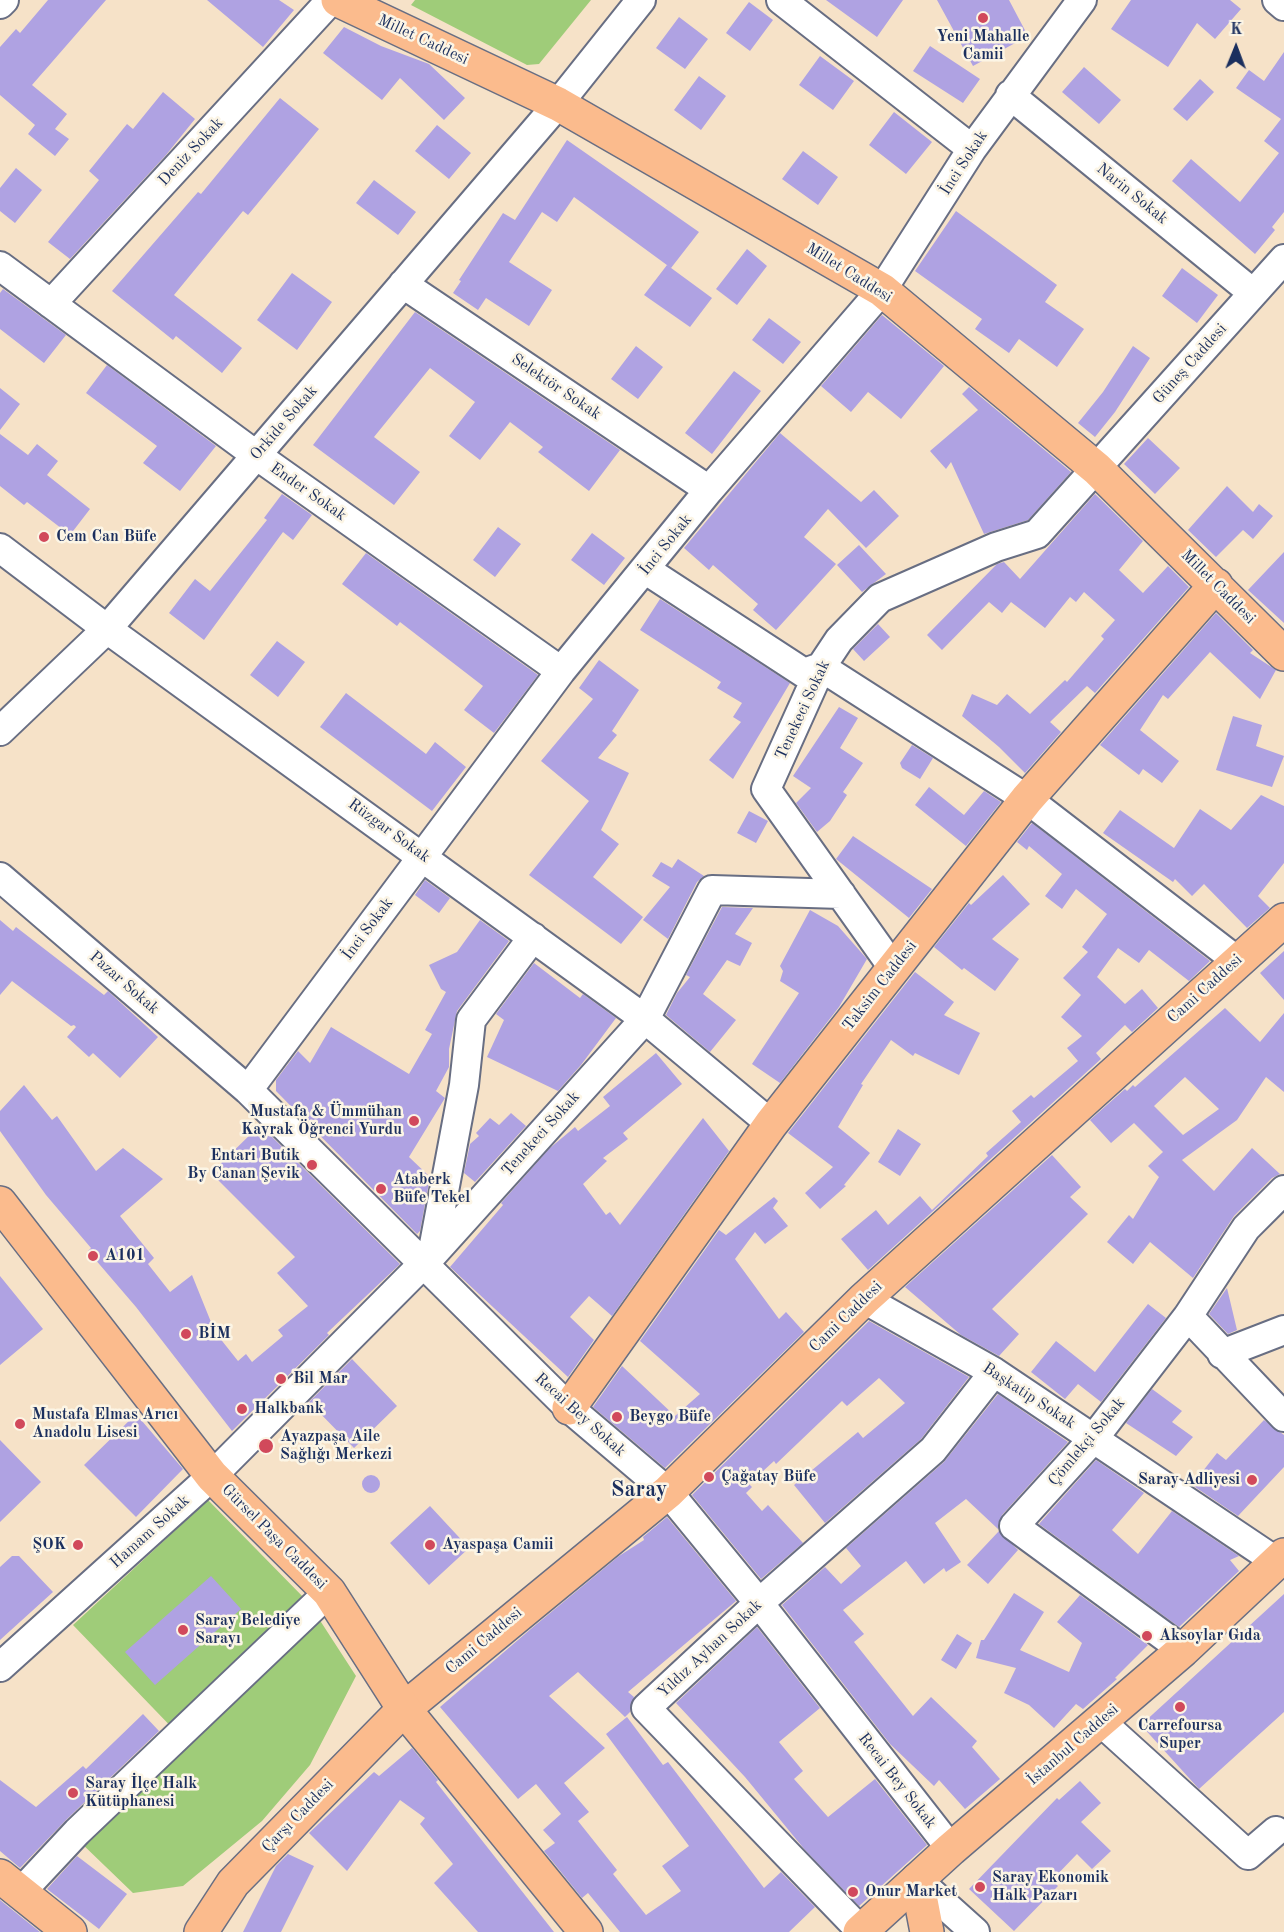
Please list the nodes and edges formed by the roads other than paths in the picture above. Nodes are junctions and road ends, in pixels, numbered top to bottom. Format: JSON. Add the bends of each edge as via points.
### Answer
{"nodes":[{"id":1,"x":4,"y":0,"type":"edge"},
{"id":2,"x":331,"y":0,"type":"edge"},
{"id":3,"x":338,"y":0,"type":"edge"},
{"id":4,"x":641,"y":0,"type":"edge"},
{"id":5,"x":781,"y":0,"type":"edge"},
{"id":6,"x":1277,"y":0,"type":"edge"},
{"id":7,"x":0,"y":4,"type":"edge"},
{"id":8,"x":1072,"y":4,"type":"edge"},
{"id":9,"x":1284,"y":6,"type":"edge"},
{"id":10,"x":1010,"y":95,"type":"junction"},
{"id":11,"x":558,"y":104,"type":"junction"},
{"id":12,"x":972,"y":149,"type":"junction"},
{"id":13,"x":1284,"y":259,"type":"edge"},
{"id":14,"x":0,"y":266,"type":"edge"},
{"id":15,"x":403,"y":284,"type":"junction"},
{"id":16,"x":882,"y":290,"type":"junction"},
{"id":17,"x":1254,"y":293,"type":"junction"},
{"id":18,"x":51,"y":304,"type":"junction"},
{"id":19,"x":256,"y":455,"type":"junction"},
{"id":20,"x":1097,"y":469,"type":"junction"},
{"id":21,"x":709,"y":490,"type":"junction"},
{"id":22,"x":0,"y":548,"type":"edge"},
{"id":23,"x":646,"y":570,"type":"junction"},
{"id":24,"x":1216,"y":585,"type":"junction"},
{"id":25,"x":107,"y":629,"type":"junction"},
{"id":26,"x":1284,"y":654,"type":"edge"},
{"id":27,"x":821,"y":667,"type":"junction"},
{"id":28,"x":561,"y":671,"type":"junction"},
{"id":29,"x":0,"y":731,"type":"edge"},
{"id":30,"x":1028,"y":799,"type":"junction"},
{"id":31,"x":424,"y":856,"type":"junction"},
{"id":32,"x":0,"y":877,"type":"edge"},
{"id":33,"x":841,"y":894,"type":"junction"},
{"id":34,"x":1284,"y":920,"type":"edge"},
{"id":35,"x":533,"y":937,"type":"junction"},
{"id":36,"x":1236,"y":960,"type":"junction"},
{"id":37,"x":894,"y":969,"type":"junction"},
{"id":38,"x":645,"y":1019,"type":"junction"},
{"id":39,"x":248,"y":1090,"type":"junction"},
{"id":40,"x":771,"y":1124,"type":"junction"},
{"id":41,"x":1284,"y":1190,"type":"edge"},
{"id":42,"x":0,"y":1203,"type":"edge"},
{"id":43,"x":427,"y":1260,"type":"junction"},
{"id":44,"x":864,"y":1299,"type":"junction"},
{"id":45,"x":1188,"y":1316,"type":"junction"},
{"id":46,"x":1284,"y":1330,"type":"edge"},
{"id":47,"x":1222,"y":1354,"type":"junction"},
{"id":48,"x":994,"y":1372,"type":"junction"},
{"id":49,"x":569,"y":1408,"type":"junction"},
{"id":50,"x":1284,"y":1417,"type":"edge"},
{"id":51,"x":1094,"y":1438,"type":"junction"},
{"id":52,"x":212,"y":1476,"type":"junction"},
{"id":53,"x":668,"y":1492,"type":"junction"},
{"id":54,"x":1281,"y":1559,"type":"edge"},
{"id":55,"x":329,"y":1592,"type":"junction"},
{"id":56,"x":759,"y":1603,"type":"junction"},
{"id":57,"x":1183,"y":1650,"type":"junction"},
{"id":58,"x":0,"y":1667,"type":"edge"},
{"id":59,"x":404,"y":1709,"type":"junction"},
{"id":60,"x":1100,"y":1721,"type":"junction"},
{"id":61,"x":1276,"y":1831,"type":"dead end"},
{"id":62,"x":951,"y":1850,"type":"junction"},
{"id":63,"x":917,"y":1880,"type":"junction"},
{"id":64,"x":7,"y":1886,"type":"edge"},
{"id":65,"x":70,"y":1932,"type":"edge"},
{"id":66,"x":201,"y":1932,"type":"edge"},
{"id":67,"x":586,"y":1932,"type":"edge"},
{"id":68,"x":860,"y":1932,"type":"edge"},
{"id":69,"x":927,"y":1932,"type":"edge"},
{"id":70,"x":975,"y":1932,"type":"edge"}],
"edges":[{"from":1,"to":7,"type":"street"},
{"from":2,"to":18,"type":"street","name":"Deniz Sokak"},
{"from":3,"to":11,"type":"main road","name":"Millet Caddesi"},
{"from":4,"to":11,"type":"street","name":"Orkide Sokak"},
{"from":5,"to":12,"type":"street"},
{"from":6,"to":9,"type":"street"},
{"from":8,"to":10,"type":"street","name":"İnci Sokak"},
{"from":10,"to":12,"type":"street","name":"İnci Sokak"},
{"from":10,"to":17,"type":"street","name":"Narin Sokak"},
{"from":11,"to":15,"type":"street","name":"Orkide Sokak"},
{"from":11,"to":16,"type":"main road","name":"Millet Caddesi"},
{"from":12,"to":16,"type":"street","name":"İnci Sokak"},
{"from":13,"to":17,"type":"street","name":"Güneş Caddesi"},
{"from":14,"to":18,"type":"street","name":"Ender Sokak"},
{"from":15,"to":19,"type":"street","name":"Orkide Sokak"},
{"from":15,"to":21,"type":"street","name":"Selektör Sokak"},
{"from":16,"to":20,"type":"main road","name":"Millet Caddesi"},
{"from":16,"to":21,"type":"street","name":"İnci Sokak"},
{"from":17,"to":20,"type":"street","name":"Güneş Caddesi"},
{"from":18,"to":19,"type":"street","name":"Ender Sokak"},
{"from":19,"to":25,"type":"street","name":"Orkide Sokak"},
{"from":19,"to":28,"type":"street","name":"Ender Sokak"},
{"from":20,"to":24,"type":"main road","name":"Millet Caddesi"},
{"from":20,"to":27,"type":"street","name":"Tenekeci Sokak","via":[[1037,534],[996,547],[880,598],[839,640]]},
{"from":21,"to":23,"type":"street","name":"İnci Sokak"},
{"from":22,"to":25,"type":"street","name":"Rüzgar Sokak"},
{"from":23,"to":27,"type":"street","via":[[804,673]]},
{"from":23,"to":28,"type":"street","name":"İnci Sokak"},
{"from":24,"to":26,"type":"main road","name":"Millet Caddesi"},
{"from":24,"to":30,"type":"main road","name":"Taksim Caddesi"},
{"from":25,"to":29,"type":"street","name":"Orkide Sokak"},
{"from":25,"to":31,"type":"street","name":"Rüzgar Sokak"},
{"from":27,"to":30,"type":"street"},
{"from":27,"to":33,"type":"street","name":"Tenekeci Sokak","via":[[766,789]]},
{"from":28,"to":31,"type":"street","name":"İnci Sokak"},
{"from":30,"to":36,"type":"street"},
{"from":30,"to":37,"type":"main road","name":"Taksim Caddesi"},
{"from":31,"to":35,"type":"street","name":"Rüzgar Sokak"},
{"from":31,"to":39,"type":"street","name":"İnci Sokak"},
{"from":32,"to":39,"type":"street","name":"Pazar Sokak"},
{"from":33,"to":37,"type":"street","name":"Tenekeci Sokak"},
{"from":33,"to":38,"type":"street","name":"Tenekeci Sokak","via":[[712,890]]},
{"from":34,"to":36,"type":"main road","name":"Cami Caddesi"},
{"from":35,"to":38,"type":"street","name":"Rüzgar Sokak"},
{"from":35,"to":43,"type":"street","via":[[471,1020],[464,1085]]},
{"from":36,"to":44,"type":"main road","name":"Cami Caddesi"},
{"from":37,"to":40,"type":"main road","name":"Taksim Caddesi"},
{"from":38,"to":40,"type":"street","name":"Rüzgar Sokak"},
{"from":38,"to":43,"type":"street","name":"Tenekeci Sokak"},
{"from":39,"to":43,"type":"street","name":"Recai Bey Sokak"},
{"from":40,"to":49,"type":"main road","name":"Taksim Caddesi"},
{"from":41,"to":45,"type":"street","name":"Çömlekçi Sokak","via":[[1246,1228]]},
{"from":42,"to":52,"type":"main road","name":"Gürsel Paşa Caddesi"},
{"from":43,"to":49,"type":"street","name":"Recai Bey Sokak"},
{"from":43,"to":52,"type":"street","name":"Hamam Sokak"},
{"from":44,"to":48,"type":"street","name":"Başkatip Sokak"},
{"from":44,"to":53,"type":"main road","name":"Cami Caddesi"},
{"from":45,"to":47,"type":"street"},
{"from":45,"to":51,"type":"street","name":"Çömlekçi Sokak"},
{"from":46,"to":47,"type":"street"},
{"from":47,"to":50,"type":"street"},
{"from":48,"to":51,"type":"street","name":"Başkatip Sokak"},
{"from":48,"to":56,"type":"street","name":"Yıldız Ayhan Sokak","via":[[933,1450]]},
{"from":49,"to":53,"type":"street","name":"Recai Bey Sokak"},
{"from":51,"to":54,"type":"street","name":"Başkatip Sokak"},
{"from":51,"to":57,"type":"street","name":"Çömlekçi Sokak","via":[[1014,1526]]},
{"from":52,"to":55,"type":"main road","name":"Gürsel Paşa Caddesi"},
{"from":52,"to":58,"type":"street","name":"Hamam Sokak"},
{"from":53,"to":56,"type":"street","name":"Recai Bey Sokak"},
{"from":53,"to":59,"type":"main road","name":"Cami Caddesi"},
{"from":54,"to":57,"type":"main road","name":"İstanbul Caddesi"},
{"from":55,"to":59,"type":"main road","name":"Gürsel Paşa Caddesi"},
{"from":55,"to":64,"type":"street","via":[[101,1809]]},
{"from":56,"to":62,"type":"street","name":"Recai Bey Sokak"},
{"from":56,"to":68,"type":"street","name":"Yıldız Ayhan Sokak","via":[[646,1708]]},
{"from":57,"to":60,"type":"main road","name":"İstanbul Caddesi"},
{"from":59,"to":66,"type":"main road","name":"Çarşı Caddesi","via":[[233,1883]]},
{"from":59,"to":67,"type":"main road","name":"Gürsel Paşa Caddesi"},
{"from":60,"to":61,"type":"street","via":[[1248,1855]]},
{"from":60,"to":62,"type":"main road","name":"İstanbul Caddesi"},
{"from":62,"to":63,"type":"main road","name":"İstanbul Caddesi"},
{"from":63,"to":68,"type":"main road","name":"İstanbul Caddesi"},
{"from":63,"to":69,"type":"main road"},
{"from":63,"to":70,"type":"street"},
{"from":64,"to":65,"type":"main road"}]}
